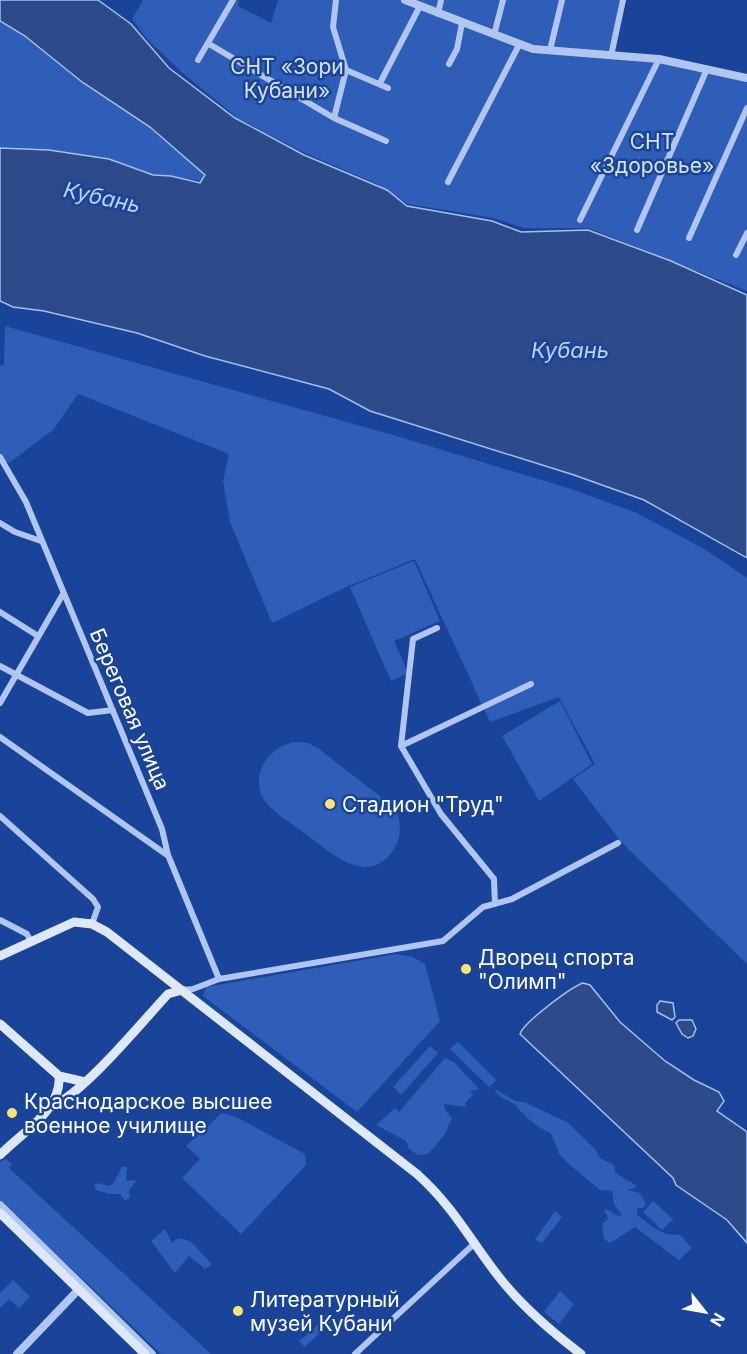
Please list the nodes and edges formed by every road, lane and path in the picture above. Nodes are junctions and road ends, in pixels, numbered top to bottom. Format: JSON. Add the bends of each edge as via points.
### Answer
{"nodes":[{"id":1,"x":233,"y":0,"type":"edge"},
{"id":2,"x":336,"y":0,"type":"edge"},
{"id":3,"x":405,"y":0,"type":"edge"},
{"id":4,"x":441,"y":0,"type":"edge"},
{"id":5,"x":503,"y":0,"type":"edge"},
{"id":6,"x":562,"y":0,"type":"edge"},
{"id":7,"x":623,"y":0,"type":"edge"},
{"id":8,"x":420,"y":6,"type":"junction"},
{"id":9,"x":438,"y":14,"type":"junction"},
{"id":10,"x":462,"y":23,"type":"junction"},
{"id":11,"x":494,"y":35,"type":"junction"},
{"id":12,"x":209,"y":44,"type":"junction"},
{"id":13,"x":519,"y":45,"type":"junction"},
{"id":14,"x":550,"y":50,"type":"junction"},
{"id":15,"x":611,"y":56,"type":"junction"},
{"id":16,"x":659,"y":59,"type":"junction"},
{"id":17,"x":198,"y":60,"type":"dead end"},
{"id":18,"x":449,"y":64,"type":"dead end"},
{"id":19,"x":708,"y":69,"type":"junction"},
{"id":20,"x":346,"y":70,"type":"junction"},
{"id":21,"x":747,"y":78,"type":"edge"},
{"id":22,"x":380,"y":83,"type":"junction"},
{"id":23,"x":388,"y":88,"type":"dead end"},
{"id":24,"x":747,"y":108,"type":"edge"},
{"id":25,"x":334,"y":118,"type":"junction"},
{"id":26,"x":386,"y":141,"type":"dead end"},
{"id":27,"x":448,"y":182,"type":"dead end"},
{"id":28,"x":580,"y":220,"type":"dead end"},
{"id":29,"x":637,"y":230,"type":"dead end"},
{"id":30,"x":747,"y":233,"type":"edge"},
{"id":31,"x":689,"y":238,"type":"dead end"},
{"id":32,"x":736,"y":255,"type":"dead end"},
{"id":33,"x":0,"y":457,"type":"edge"},
{"id":34,"x":0,"y":523,"type":"edge"},
{"id":35,"x":41,"y":541,"type":"junction"},
{"id":36,"x":63,"y":594,"type":"junction"},
{"id":37,"x":0,"y":612,"type":"edge"},
{"id":38,"x":437,"y":628,"type":"dead end"},
{"id":39,"x":38,"y":636,"type":"junction"},
{"id":40,"x":0,"y":666,"type":"edge"},
{"id":41,"x":16,"y":674,"type":"junction"},
{"id":42,"x":531,"y":684,"type":"dead end"},
{"id":43,"x":0,"y":704,"type":"edge"},
{"id":44,"x":113,"y":710,"type":"junction"},
{"id":45,"x":0,"y":737,"type":"edge"},
{"id":46,"x":401,"y":746,"type":"junction"},
{"id":47,"x":0,"y":816,"type":"edge"},
{"id":48,"x":618,"y":843,"type":"dead end"},
{"id":49,"x":168,"y":855,"type":"junction"},
{"id":50,"x":495,"y":904,"type":"junction"},
{"id":51,"x":0,"y":920,"type":"edge"},
{"id":52,"x":92,"y":924,"type":"junction"},
{"id":53,"x":31,"y":942,"type":"junction"},
{"id":54,"x":0,"y":956,"type":"edge"},
{"id":55,"x":219,"y":979,"type":"junction"},
{"id":56,"x":182,"y":990,"type":"junction"},
{"id":57,"x":0,"y":1024,"type":"edge"},
{"id":58,"x":59,"y":1076,"type":"junction"},
{"id":59,"x":85,"y":1082,"type":"junction"},
{"id":60,"x":51,"y":1107,"type":"junction"},
{"id":61,"x":0,"y":1155,"type":"edge"},
{"id":62,"x":0,"y":1205,"type":"edge"},
{"id":63,"x":0,"y":1213,"type":"edge"},
{"id":64,"x":476,"y":1242,"type":"junction"},
{"id":65,"x":80,"y":1287,"type":"junction"},
{"id":66,"x":149,"y":1353,"type":"edge"},
{"id":67,"x":16,"y":1354,"type":"edge"},
{"id":68,"x":355,"y":1354,"type":"edge"},
{"id":69,"x":581,"y":1354,"type":"edge"}],
"edges":[{"from":1,"to":12,"type":"street"},
{"from":2,"to":20,"type":"street","via":[[333,27]]},
{"from":3,"to":8,"type":"street"},
{"from":4,"to":9,"type":"street"},
{"from":5,"to":11,"type":"street"},
{"from":6,"to":14,"type":"street"},
{"from":7,"to":15,"type":"street"},
{"from":8,"to":9,"type":"street"},
{"from":8,"to":22,"type":"street"},
{"from":9,"to":10,"type":"street"},
{"from":10,"to":11,"type":"street"},
{"from":10,"to":18,"type":"street","via":[[457,49]]},
{"from":11,"to":13,"type":"street"},
{"from":12,"to":17,"type":"street"},
{"from":12,"to":25,"type":"street"},
{"from":13,"to":14,"type":"street"},
{"from":13,"to":27,"type":"street"},
{"from":14,"to":15,"type":"street"},
{"from":15,"to":16,"type":"street"},
{"from":16,"to":19,"type":"street"},
{"from":16,"to":28,"type":"street"},
{"from":19,"to":21,"type":"street"},
{"from":19,"to":29,"type":"street"},
{"from":20,"to":22,"type":"street"},
{"from":20,"to":25,"type":"street"},
{"from":22,"to":23,"type":"street"},
{"from":24,"to":31,"type":"street"},
{"from":25,"to":26,"type":"street"},
{"from":30,"to":32,"type":"street"},
{"from":33,"to":35,"type":"street","name":"Береговая улица","via":[[26,502]]},
{"from":34,"to":35,"type":"street"},
{"from":35,"to":36,"type":"street","name":"Береговая улица"},
{"from":36,"to":39,"type":"street"},
{"from":36,"to":44,"type":"street","name":"Береговая улица"},
{"from":37,"to":39,"type":"street"},
{"from":38,"to":46,"type":"street","via":[[413,639]]},
{"from":39,"to":41,"type":"street"},
{"from":40,"to":41,"type":"street"},
{"from":41,"to":43,"type":"street"},
{"from":41,"to":44,"type":"street","via":[[88,713]]},
{"from":42,"to":46,"type":"street"},
{"from":44,"to":49,"type":"street","name":"Береговая улица","via":[[162,829]]},
{"from":45,"to":49,"type":"street"},
{"from":46,"to":50,"type":"street","via":[[441,814],[494,879]]},
{"from":47,"to":52,"type":"street","via":[[93,899],[98,907]]},
{"from":48,"to":50,"type":"street","via":[[512,899]]},
{"from":49,"to":55,"type":"street","name":"Береговая улица"},
{"from":50,"to":55,"type":"street","via":[[483,907],[443,941],[432,945]]},
{"from":51,"to":53,"type":"street","via":[[27,934]]},
{"from":52,"to":53,"type":"main road","via":[[74,922]]},
{"from":52,"to":56,"type":"main road"},
{"from":53,"to":54,"type":"main road"},
{"from":55,"to":56,"type":"street"},
{"from":56,"to":59,"type":"main road","via":[[168,994]]},
{"from":56,"to":64,"type":"main road","via":[[417,1174],[447,1203]]},
{"from":57,"to":58,"type":"main road"},
{"from":58,"to":59,"type":"main road"},
{"from":58,"to":60,"type":"main road"},
{"from":59,"to":60,"type":"main road"},
{"from":60,"to":61,"type":"main road"},
{"from":62,"to":65,"type":"street"},
{"from":63,"to":65,"type":"main road"},
{"from":64,"to":68,"type":"street"},
{"from":64,"to":69,"type":"main road","via":[[525,1308]]},
{"from":65,"to":66,"type":"main road"},
{"from":65,"to":67,"type":"street"}]}
